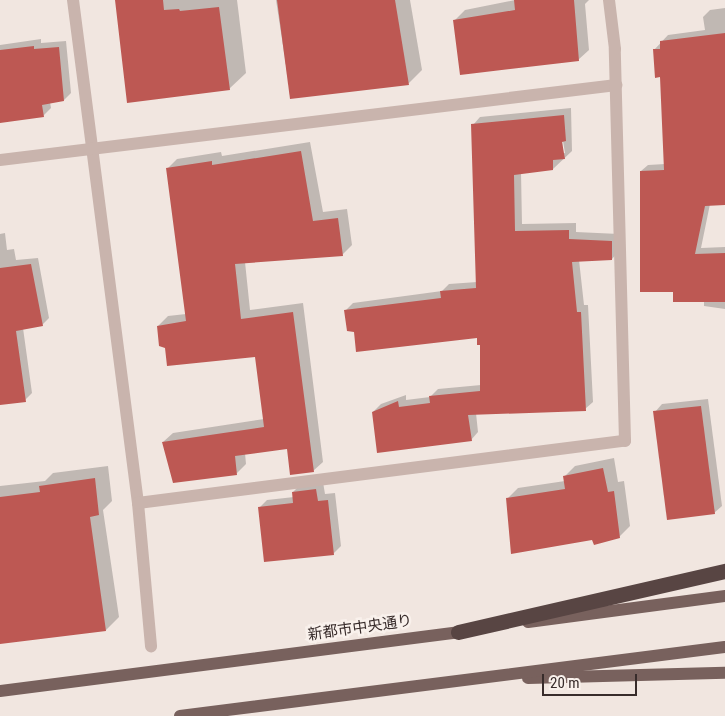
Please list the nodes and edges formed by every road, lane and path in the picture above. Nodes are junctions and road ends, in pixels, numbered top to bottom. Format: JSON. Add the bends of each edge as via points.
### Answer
{"nodes":[{"id":1,"x":73,"y":0,"type":"edge"},
{"id":2,"x":609,"y":0,"type":"edge"},
{"id":3,"x":616,"y":85,"type":"junction"},
{"id":4,"x":91,"y":148,"type":"junction"},
{"id":5,"x":0,"y":160,"type":"edge"},
{"id":6,"x":138,"y":503,"type":"junction"},
{"id":7,"x":725,"y":571,"type":"edge"},
{"id":8,"x":725,"y":596,"type":"edge"},
{"id":9,"x":458,"y":632,"type":"junction"},
{"id":10,"x":151,"y":646,"type":"dead end"},
{"id":11,"x":725,"y":647,"type":"edge"},
{"id":12,"x":725,"y":673,"type":"edge"},
{"id":13,"x":461,"y":680,"type":"junction"},
{"id":14,"x":0,"y":691,"type":"edge"},
{"id":15,"x":180,"y":716,"type":"edge"}],
"edges":[{"from":1,"to":4,"type":"street"},
{"from":2,"to":3,"type":"street"},
{"from":3,"to":4,"type":"street"},
{"from":3,"to":6,"type":"street","via":[[625,441]]},
{"from":4,"to":5,"type":"street"},
{"from":4,"to":6,"type":"street"},
{"from":6,"to":10,"type":"street"},
{"from":7,"to":9,"type":"highway"},
{"from":8,"to":9,"type":"main road","name":"新都市中央通り"},
{"from":9,"to":14,"type":"main road","name":"新都市中央通り"},
{"from":11,"to":13,"type":"main road"},
{"from":12,"to":13,"type":"main road"},
{"from":13,"to":15,"type":"main road"}]}
